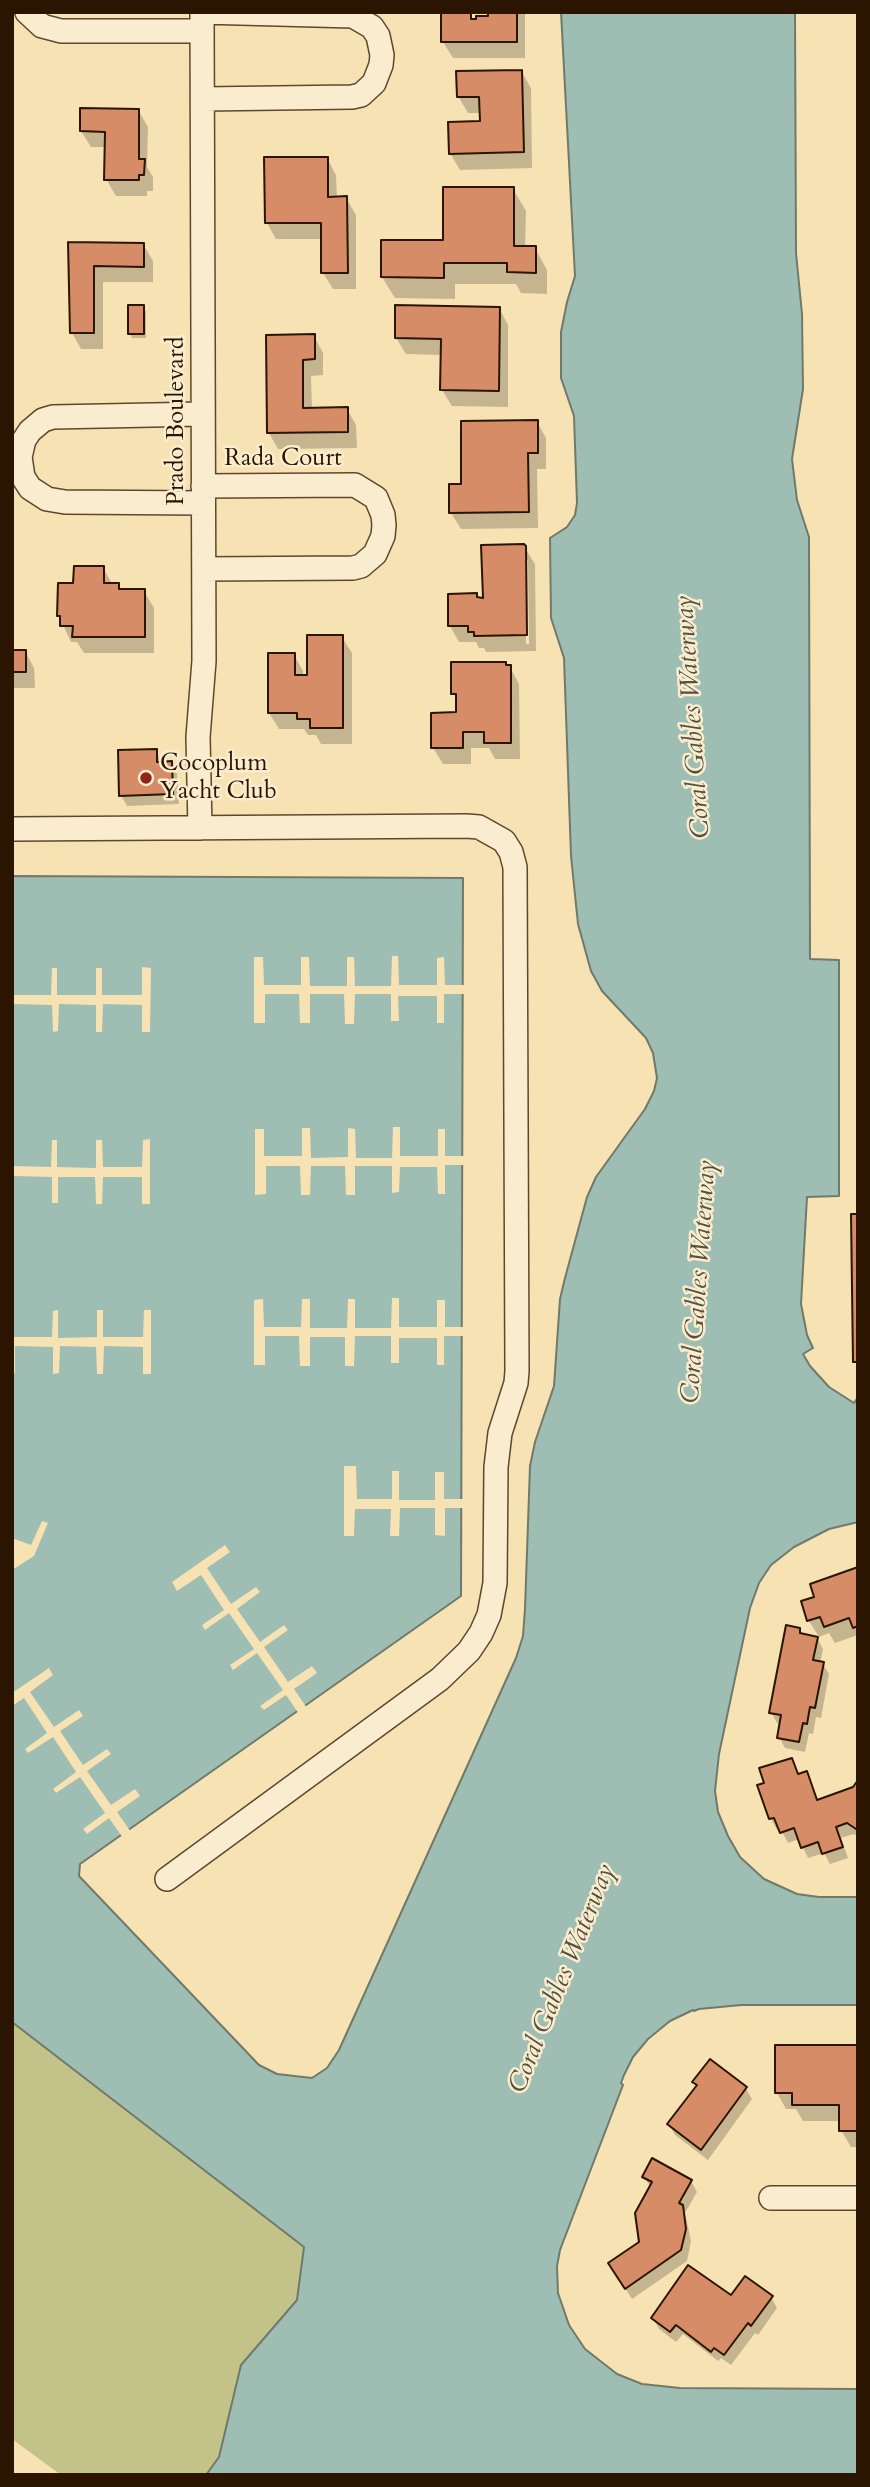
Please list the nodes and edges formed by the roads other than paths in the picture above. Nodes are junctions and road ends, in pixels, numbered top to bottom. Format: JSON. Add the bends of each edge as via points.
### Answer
{"nodes":[{"id":1,"x":27,"y":12,"type":"edge"},
{"id":2,"x":202,"y":18,"type":"edge"},
{"id":3,"x":203,"y":99,"type":"junction"},
{"id":4,"x":202,"y":414,"type":"junction"},
{"id":5,"x":203,"y":494,"type":"junction"},
{"id":6,"x":204,"y":569,"type":"junction"},
{"id":7,"x":200,"y":828,"type":"junction"},
{"id":8,"x":12,"y":829,"type":"edge"},
{"id":9,"x":167,"y":1879,"type":"dead end"},
{"id":10,"x":771,"y":2198,"type":"dead end"},
{"id":11,"x":858,"y":2198,"type":"edge"}],
"edges":[{"from":1,"to":2,"type":"street","via":[[42,26],[61,31]]},
{"from":2,"to":3,"type":"street","name":"Prado Boulevard"},
{"from":2,"to":3,"type":"street","via":[[353,16],[372,27],[383,55],[374,83],[352,97]]},
{"from":3,"to":4,"type":"street","name":"Prado Boulevard"},
{"from":4,"to":5,"type":"street","name":"Prado Boulevard"},
{"from":4,"to":5,"type":"street","name":"Rada Court","via":[[53,417],[30,432],[20,457],[30,488],[47,499],[65,502]]},
{"from":5,"to":6,"type":"street","name":"Prado Boulevard"},
{"from":5,"to":6,"type":"street","name":"Rada Court","via":[[355,485],[376,498],[384,525],[374,554],[353,568]]},
{"from":6,"to":7,"type":"street","name":"Prado Boulevard"},
{"from":7,"to":8,"type":"street"},
{"from":7,"to":9,"type":"street","via":[[466,826],[479,827],[504,841],[516,883],[517,1371],[498,1448],[495,1583],[481,1633],[440,1679]]},
{"from":10,"to":11,"type":"street"}]}
